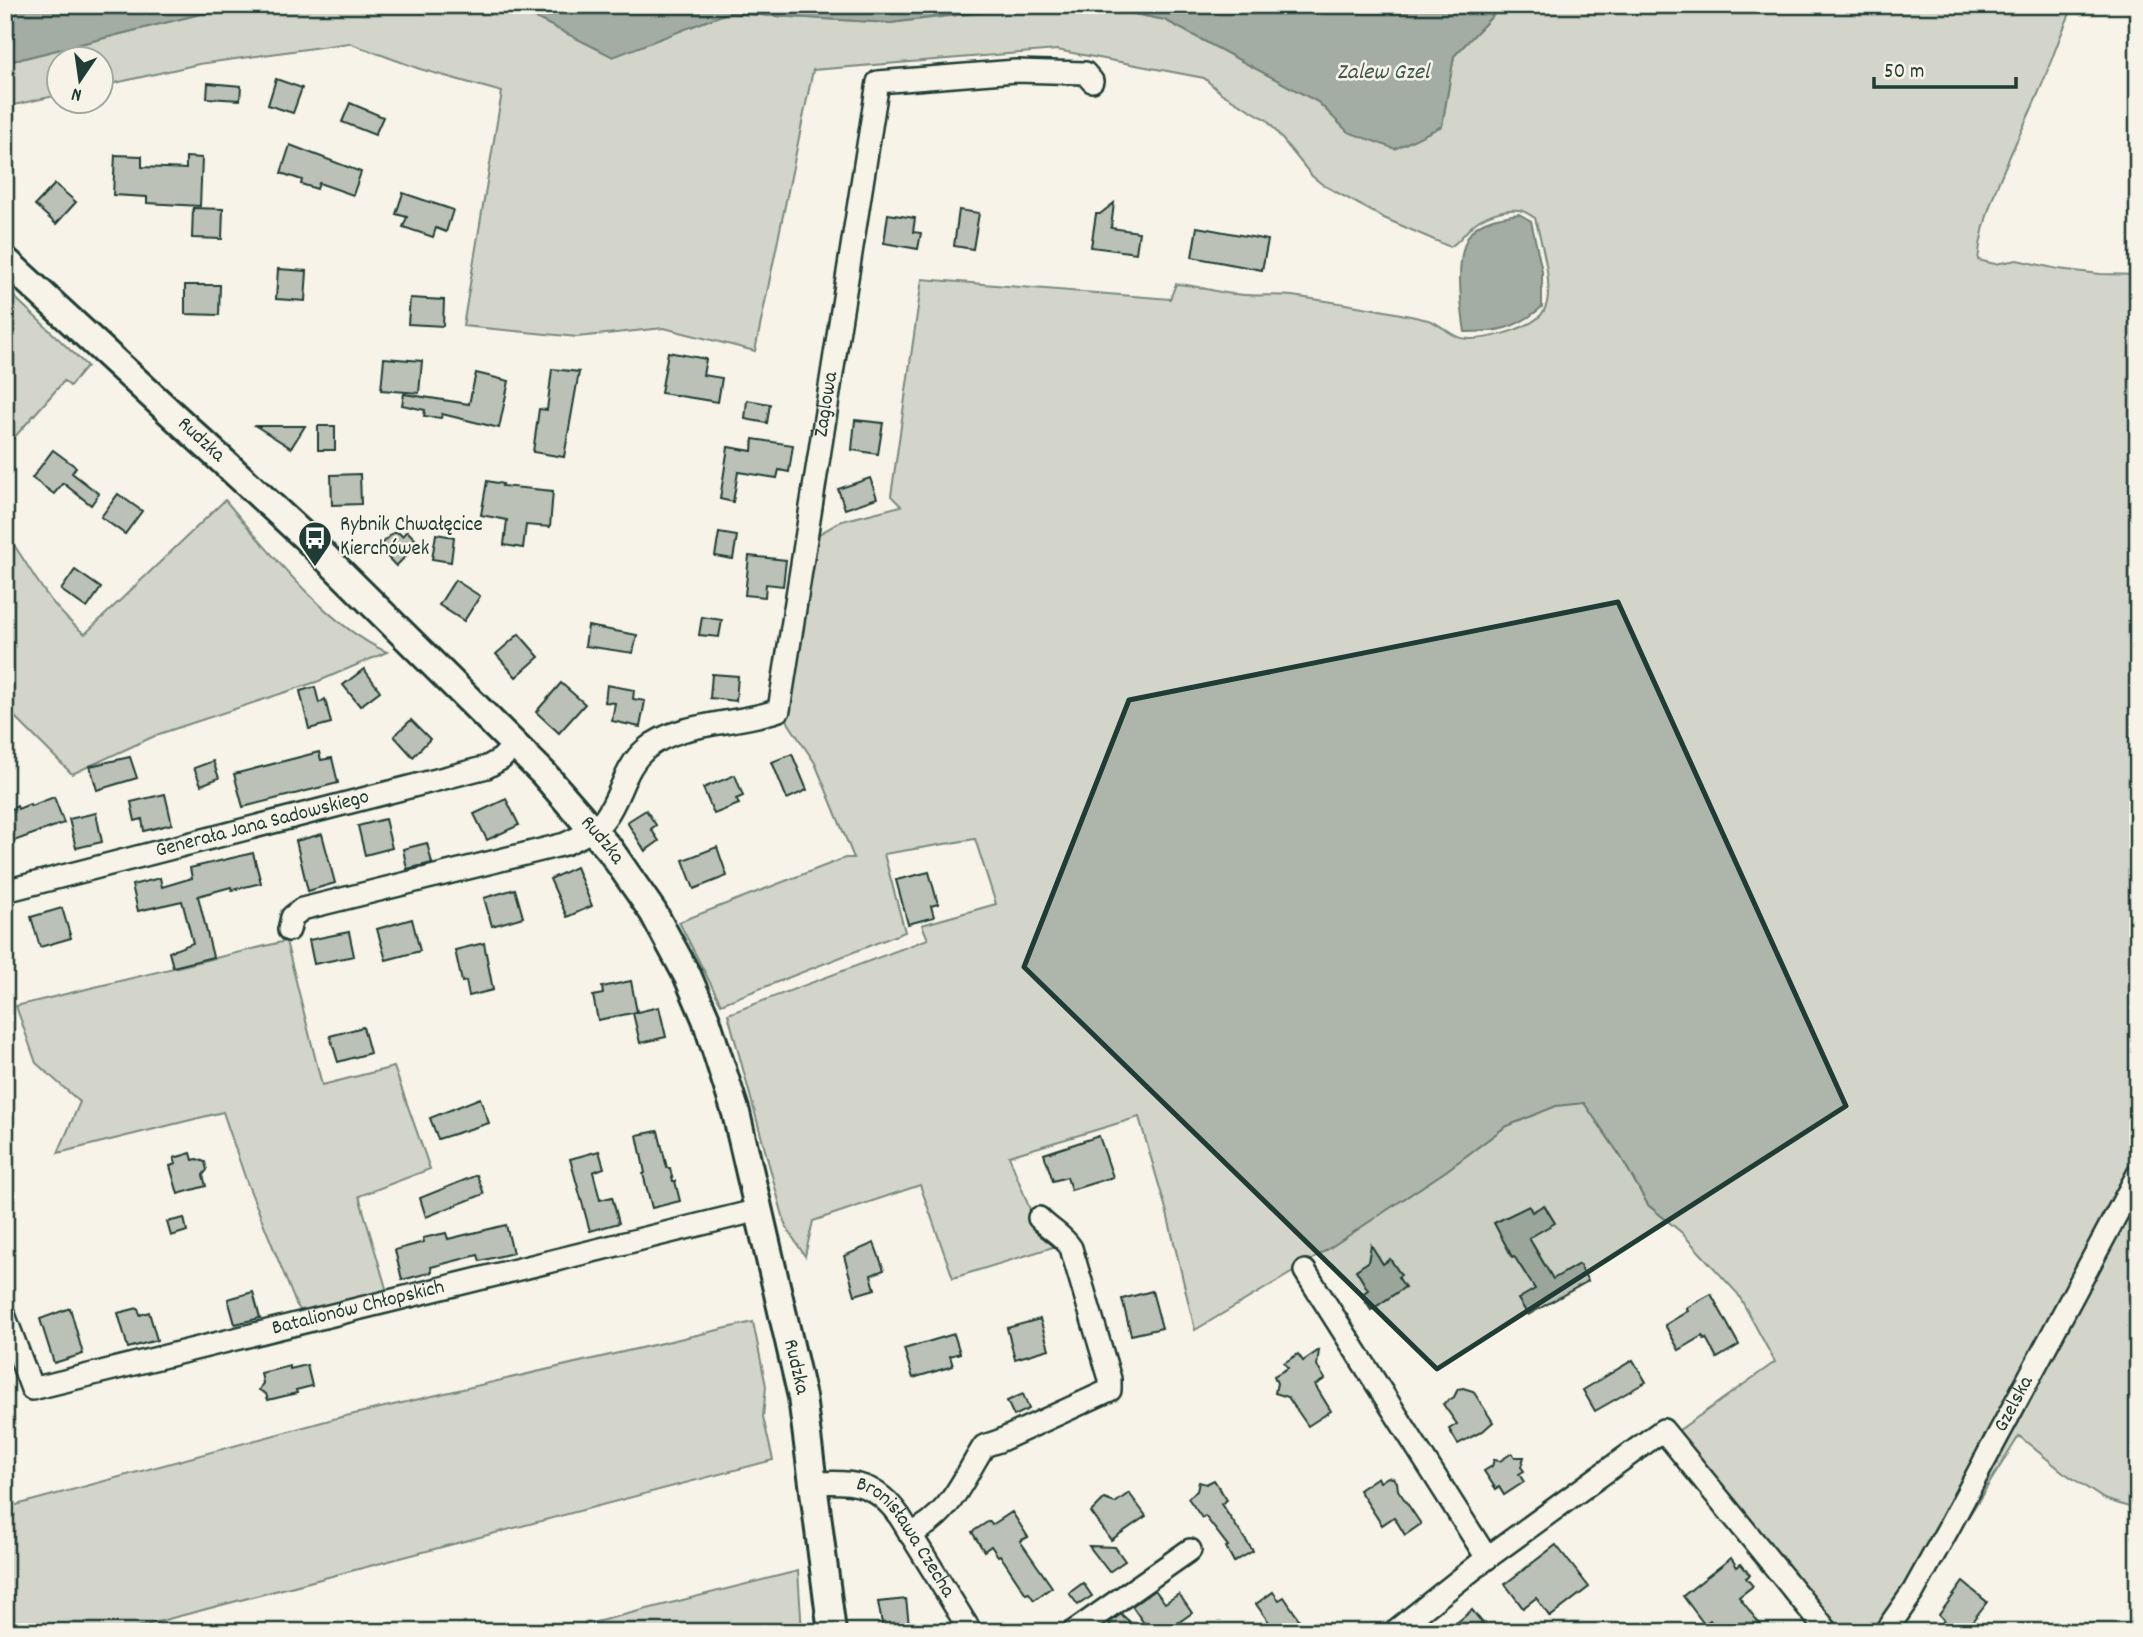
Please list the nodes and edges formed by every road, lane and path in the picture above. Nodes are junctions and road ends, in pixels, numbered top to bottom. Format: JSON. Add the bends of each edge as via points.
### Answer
{"nodes":[{"id":1,"x":1092,"y":81,"type":"dead end"},
{"id":2,"x":5,"y":260,"type":"edge"},
{"id":3,"x":515,"y":745,"type":"junction"},
{"id":4,"x":594,"y":829,"type":"junction"},
{"id":5,"x":5,"y":891,"type":"edge"},
{"id":6,"x":289,"y":930,"type":"dead end"},
{"id":7,"x":2138,"y":1174,"type":"edge"},
{"id":8,"x":760,"y":1210,"type":"junction"},
{"id":9,"x":1040,"y":1218,"type":"dead end"},
{"id":10,"x":1305,"y":1271,"type":"dead end"},
{"id":11,"x":5,"y":1317,"type":"edge"},
{"id":12,"x":815,"y":1483,"type":"junction"},
{"id":13,"x":911,"y":1534,"type":"junction"},
{"id":14,"x":1190,"y":1550,"type":"dead end"},
{"id":15,"x":1487,"y":1558,"type":"junction"},
{"id":16,"x":832,"y":1632,"type":"edge"},
{"id":17,"x":971,"y":1632,"type":"edge"},
{"id":18,"x":1073,"y":1632,"type":"edge"},
{"id":19,"x":1394,"y":1632,"type":"edge"},
{"id":20,"x":1828,"y":1632,"type":"edge"},
{"id":21,"x":1885,"y":1632,"type":"edge"}],
"edges":[{"from":1,"to":4,"type":"street","name":"Żaglowa","via":[[1085,73],[1016,71],[878,82],[779,710],[700,727],[645,749]]},
{"from":2,"to":3,"type":"main road","name":"Rudzka","via":[[276,510]]},
{"from":3,"to":4,"type":"main road","name":"Rudzka"},
{"from":3,"to":5,"type":"street","name":"Generała Jana Sadowskiego","via":[[487,767]]},
{"from":4,"to":6,"type":"street","via":[[565,844],[302,909],[292,917]]},
{"from":4,"to":8,"type":"main road","name":"Rudzka","via":[[653,912],[696,995],[726,1078]]},
{"from":7,"to":21,"type":"street","name":"Gzelska","via":[[1948,1529]]},
{"from":8,"to":11,"type":"street","name":"Batalionów Chłopskich","via":[[33,1389]]},
{"from":8,"to":12,"type":"main road","name":"Rudzka","via":[[797,1372]]},
{"from":9,"to":13,"type":"street","via":[[1071,1248],[1110,1390],[984,1446],[941,1514]]},
{"from":10,"to":15,"type":"street"},
{"from":12,"to":13,"type":"street","name":"Bronisława Czecha","via":[[851,1483],[872,1489],[889,1502]]},
{"from":12,"to":16,"type":"main road","name":"Rudzka"},
{"from":13,"to":17,"type":"street","name":"Bronisława Czecha"},
{"from":14,"to":18,"type":"street"},
{"from":15,"to":19,"type":"street"},
{"from":15,"to":20,"type":"street","via":[[1663,1430]]}]}
